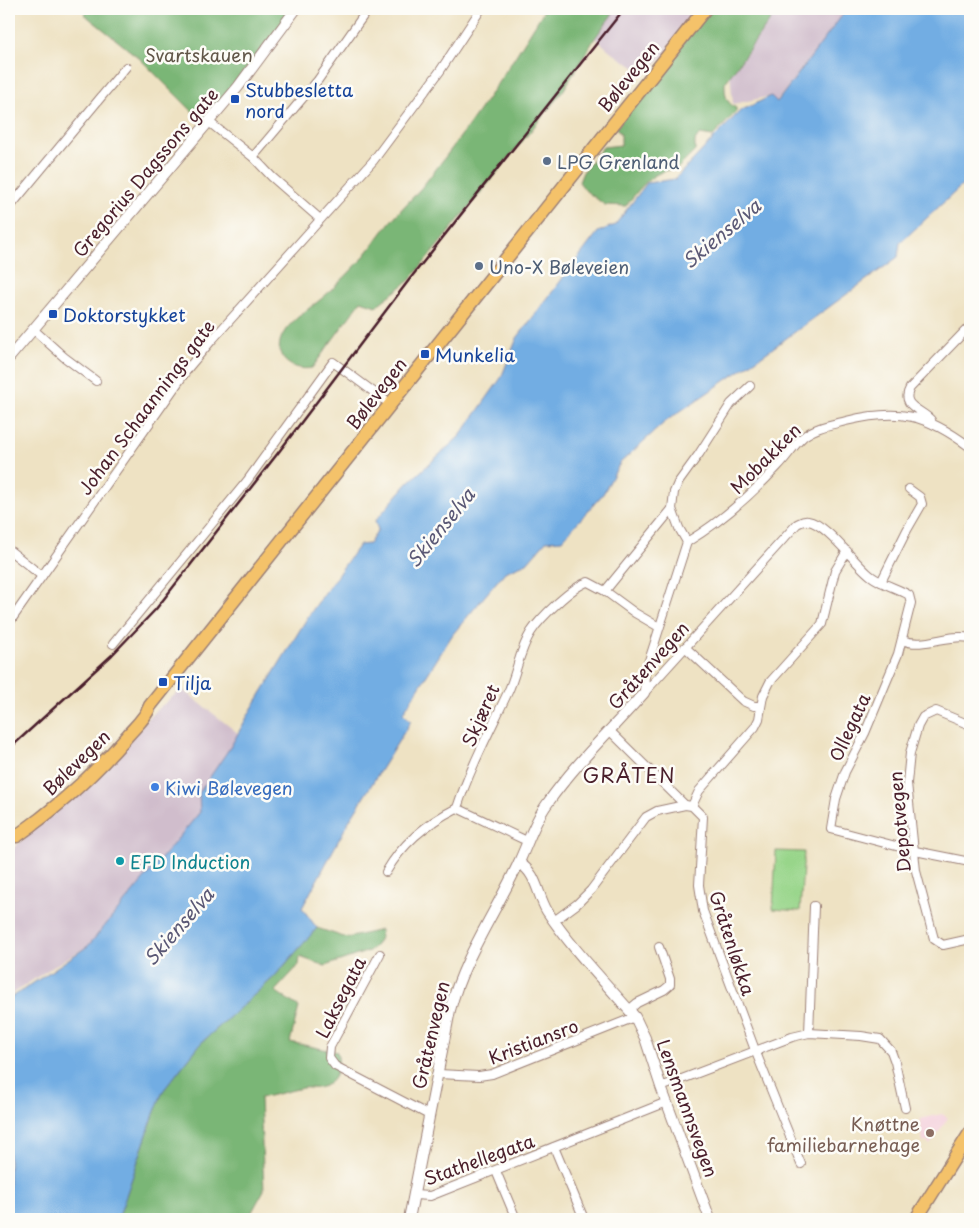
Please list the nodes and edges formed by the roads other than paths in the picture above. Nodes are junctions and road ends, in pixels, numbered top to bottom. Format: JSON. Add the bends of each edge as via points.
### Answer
{"nodes":[{"id":1,"x":296,"y":9,"type":"edge"},
{"id":2,"x":368,"y":9,"type":"edge"},
{"id":3,"x":705,"y":9,"type":"edge"},
{"id":4,"x":478,"y":10,"type":"edge"},
{"id":5,"x":126,"y":67,"type":"dead end"},
{"id":6,"x":209,"y":122,"type":"junction"},
{"id":7,"x":253,"y":158,"type":"junction"},
{"id":8,"x":9,"y":208,"type":"edge"},
{"id":9,"x":320,"y":219,"type":"junction"},
{"id":10,"x":970,"y":326,"type":"edge"},
{"id":11,"x":34,"y":330,"type":"junction"},
{"id":12,"x":9,"y":358,"type":"edge"},
{"id":13,"x":96,"y":381,"type":"dead end"},
{"id":14,"x":750,"y":386,"type":"dead end"},
{"id":15,"x":390,"y":404,"type":"junction"},
{"id":16,"x":931,"y":422,"type":"junction"},
{"id":17,"x":970,"y":447,"type":"edge"},
{"id":18,"x":909,"y":489,"type":"dead end"},
{"id":19,"x":672,"y":509,"type":"junction"},
{"id":20,"x":687,"y":542,"type":"junction"},
{"id":21,"x":9,"y":550,"type":"edge"},
{"id":22,"x":847,"y":551,"type":"junction"},
{"id":23,"x":42,"y":576,"type":"junction"},
{"id":24,"x":881,"y":582,"type":"junction"},
{"id":25,"x":605,"y":591,"type":"junction"},
{"id":26,"x":9,"y":623,"type":"edge"},
{"id":27,"x":659,"y":626,"type":"junction"},
{"id":28,"x":970,"y":638,"type":"edge"},
{"id":29,"x":902,"y":640,"type":"junction"},
{"id":30,"x":114,"y":644,"type":"dead end"},
{"id":31,"x":685,"y":647,"type":"junction"},
{"id":32,"x":644,"y":693,"type":"junction"},
{"id":33,"x":760,"y":706,"type":"junction"},
{"id":34,"x":970,"y":725,"type":"edge"},
{"id":35,"x":610,"y":732,"type":"junction"},
{"id":36,"x":689,"y":806,"type":"junction"},
{"id":37,"x":457,"y":808,"type":"junction"},
{"id":38,"x":13,"y":840,"type":"edge"},
{"id":39,"x":527,"y":841,"type":"junction"},
{"id":40,"x":914,"y":851,"type":"junction"},
{"id":41,"x":970,"y":862,"type":"edge"},
{"id":42,"x":519,"y":863,"type":"junction"},
{"id":43,"x":386,"y":872,"type":"dead end"},
{"id":44,"x":814,"y":906,"type":"dead end"},
{"id":45,"x":554,"y":920,"type":"junction"},
{"id":46,"x":970,"y":939,"type":"edge"},
{"id":47,"x":659,"y":947,"type":"dead end"},
{"id":48,"x":380,"y":954,"type":"dead end"},
{"id":49,"x":632,"y":1014,"type":"junction"},
{"id":50,"x":809,"y":1033,"type":"junction"},
{"id":51,"x":755,"y":1050,"type":"junction"},
{"id":52,"x":438,"y":1074,"type":"junction"},
{"id":53,"x":661,"y":1087,"type":"junction"},
{"id":54,"x":666,"y":1102,"type":"junction"},
{"id":55,"x":905,"y":1108,"type":"dead end"},
{"id":56,"x":429,"y":1115,"type":"junction"},
{"id":57,"x":970,"y":1133,"type":"edge"},
{"id":58,"x":554,"y":1147,"type":"junction"},
{"id":59,"x":801,"y":1164,"type":"dead end"},
{"id":60,"x":496,"y":1171,"type":"junction"},
{"id":61,"x":943,"y":1174,"type":"junction"},
{"id":62,"x":414,"y":1195,"type":"junction"},
{"id":63,"x":409,"y":1219,"type":"edge"},
{"id":64,"x":516,"y":1219,"type":"edge"},
{"id":65,"x":584,"y":1219,"type":"edge"},
{"id":66,"x":710,"y":1219,"type":"edge"},
{"id":67,"x":907,"y":1219,"type":"edge"},
{"id":68,"x":916,"y":1219,"type":"edge"}],
"edges":[{"from":1,"to":6,"type":"street","name":"Gregorius Dagssons gate"},
{"from":2,"to":7,"type":"street","via":[[318,80]]},
{"from":3,"to":15,"type":"main road","name":"Bølevegen"},
{"from":4,"to":9,"type":"street","name":"Johan Schaannings gate","via":[[440,71],[373,161]]},
{"from":5,"to":8,"type":"street"},
{"from":6,"to":7,"type":"street"},
{"from":6,"to":11,"type":"street","name":"Gregorius Dagssons gate"},
{"from":7,"to":9,"type":"street"},
{"from":9,"to":23,"type":"street","name":"Johan Schaannings gate","via":[[189,367]]},
{"from":10,"to":16,"type":"street","name":"Mobakken","via":[[906,395],[910,404]]},
{"from":11,"to":12,"type":"street","name":"Gregorius Dagssons gate"},
{"from":11,"to":13,"type":"street"},
{"from":14,"to":19,"type":"street","via":[[731,404],[678,483]]},
{"from":15,"to":30,"type":"street","via":[[332,362],[247,482]]},
{"from":15,"to":38,"type":"main road","name":"Bølevegen","via":[[150,706]]},
{"from":16,"to":17,"type":"street","name":"Mobakken"},
{"from":16,"to":20,"type":"street","name":"Mobakken","via":[[878,414],[813,430],[731,512]]},
{"from":18,"to":24,"type":"street","via":[[920,497],[922,504]]},
{"from":19,"to":20,"type":"street"},
{"from":19,"to":25,"type":"street"},
{"from":20,"to":27,"type":"street"},
{"from":21,"to":23,"type":"street"},
{"from":22,"to":24,"type":"street"},
{"from":22,"to":31,"type":"street","name":"Gråtenvegen","via":[[818,525],[805,520],[797,524]]},
{"from":22,"to":33,"type":"street","via":[[835,571],[822,624],[770,682]]},
{"from":23,"to":26,"type":"street","name":"Johan Schaannings gate"},
{"from":24,"to":29,"type":"street","name":"Ollegata","via":[[911,598]]},
{"from":25,"to":27,"type":"street","via":[[634,613]]},
{"from":25,"to":37,"type":"street","name":"Skjæret","via":[[592,583],[584,583],[544,616],[532,631]]},
{"from":27,"to":32,"type":"street","via":[[645,673]]},
{"from":28,"to":29,"type":"street","via":[[947,638],[916,644]]},
{"from":29,"to":40,"type":"street","name":"Ollegata","via":[[866,733],[845,772],[831,829]]},
{"from":31,"to":32,"type":"street","name":"Gråtenvegen"},
{"from":31,"to":33,"type":"street","via":[[744,701]]},
{"from":32,"to":35,"type":"street","name":"Gråtenvegen"},
{"from":33,"to":36,"type":"street","via":[[755,727]]},
{"from":34,"to":40,"type":"street","name":"Depotvegen","via":[[936,711],[923,717],[918,726],[910,753],[907,783]]},
{"from":35,"to":36,"type":"street","name":"Gråtenløkka"},
{"from":35,"to":39,"type":"street","name":"Gråtenvegen","via":[[555,793]]},
{"from":36,"to":45,"type":"street","via":[[646,817],[591,890]]},
{"from":36,"to":51,"type":"street","name":"Gråtenløkka","via":[[702,817],[699,885],[703,911]]},
{"from":37,"to":39,"type":"street"},
{"from":37,"to":43,"type":"street","via":[[419,831]]},
{"from":39,"to":42,"type":"street","name":"Gråtenvegen"},
{"from":40,"to":41,"type":"street"},
{"from":40,"to":46,"type":"street","name":"Depotvegen","via":[[916,872],[934,939],[943,944]]},
{"from":42,"to":45,"type":"street","name":"Lensmannsvegen","via":[[531,873],[541,900]]},
{"from":42,"to":52,"type":"street","name":"Gråtenvegen","via":[[460,977]]},
{"from":44,"to":50,"type":"street"},
{"from":45,"to":49,"type":"street","name":"Lensmannsvegen"},
{"from":47,"to":49,"type":"street","via":[[670,985],[637,1002]]},
{"from":48,"to":56,"type":"street","name":"Laksegata","via":[[330,1047],[329,1058],[335,1066]]},
{"from":49,"to":52,"type":"street","name":"Kristiansro","via":[[492,1074]]},
{"from":49,"to":53,"type":"street","name":"Lensmannsvegen","via":[[645,1038]]},
{"from":50,"to":51,"type":"street"},
{"from":50,"to":55,"type":"street","via":[[880,1039],[891,1051],[895,1062]]},
{"from":51,"to":53,"type":"street"},
{"from":51,"to":59,"type":"street","name":"Gråtenløkka"},
{"from":52,"to":56,"type":"street","name":"Gråtenvegen"},
{"from":53,"to":54,"type":"street","name":"Lensmannsvegen"},
{"from":54,"to":58,"type":"street","name":"Stathellegata"},
{"from":54,"to":66,"type":"street","name":"Lensmannsvegen"},
{"from":56,"to":62,"type":"street","name":"Gråtenvegen"},
{"from":57,"to":61,"type":"main road"},
{"from":58,"to":60,"type":"street","name":"Stathellegata"},
{"from":58,"to":65,"type":"street","name":"Stathellegata"},
{"from":60,"to":62,"type":"street","name":"Stathellegata","via":[[430,1196]]},
{"from":60,"to":64,"type":"street"},
{"from":61,"to":67,"type":"main road"},
{"from":61,"to":68,"type":"main road"},
{"from":62,"to":63,"type":"street","name":"Gråtenvegen"}]}
